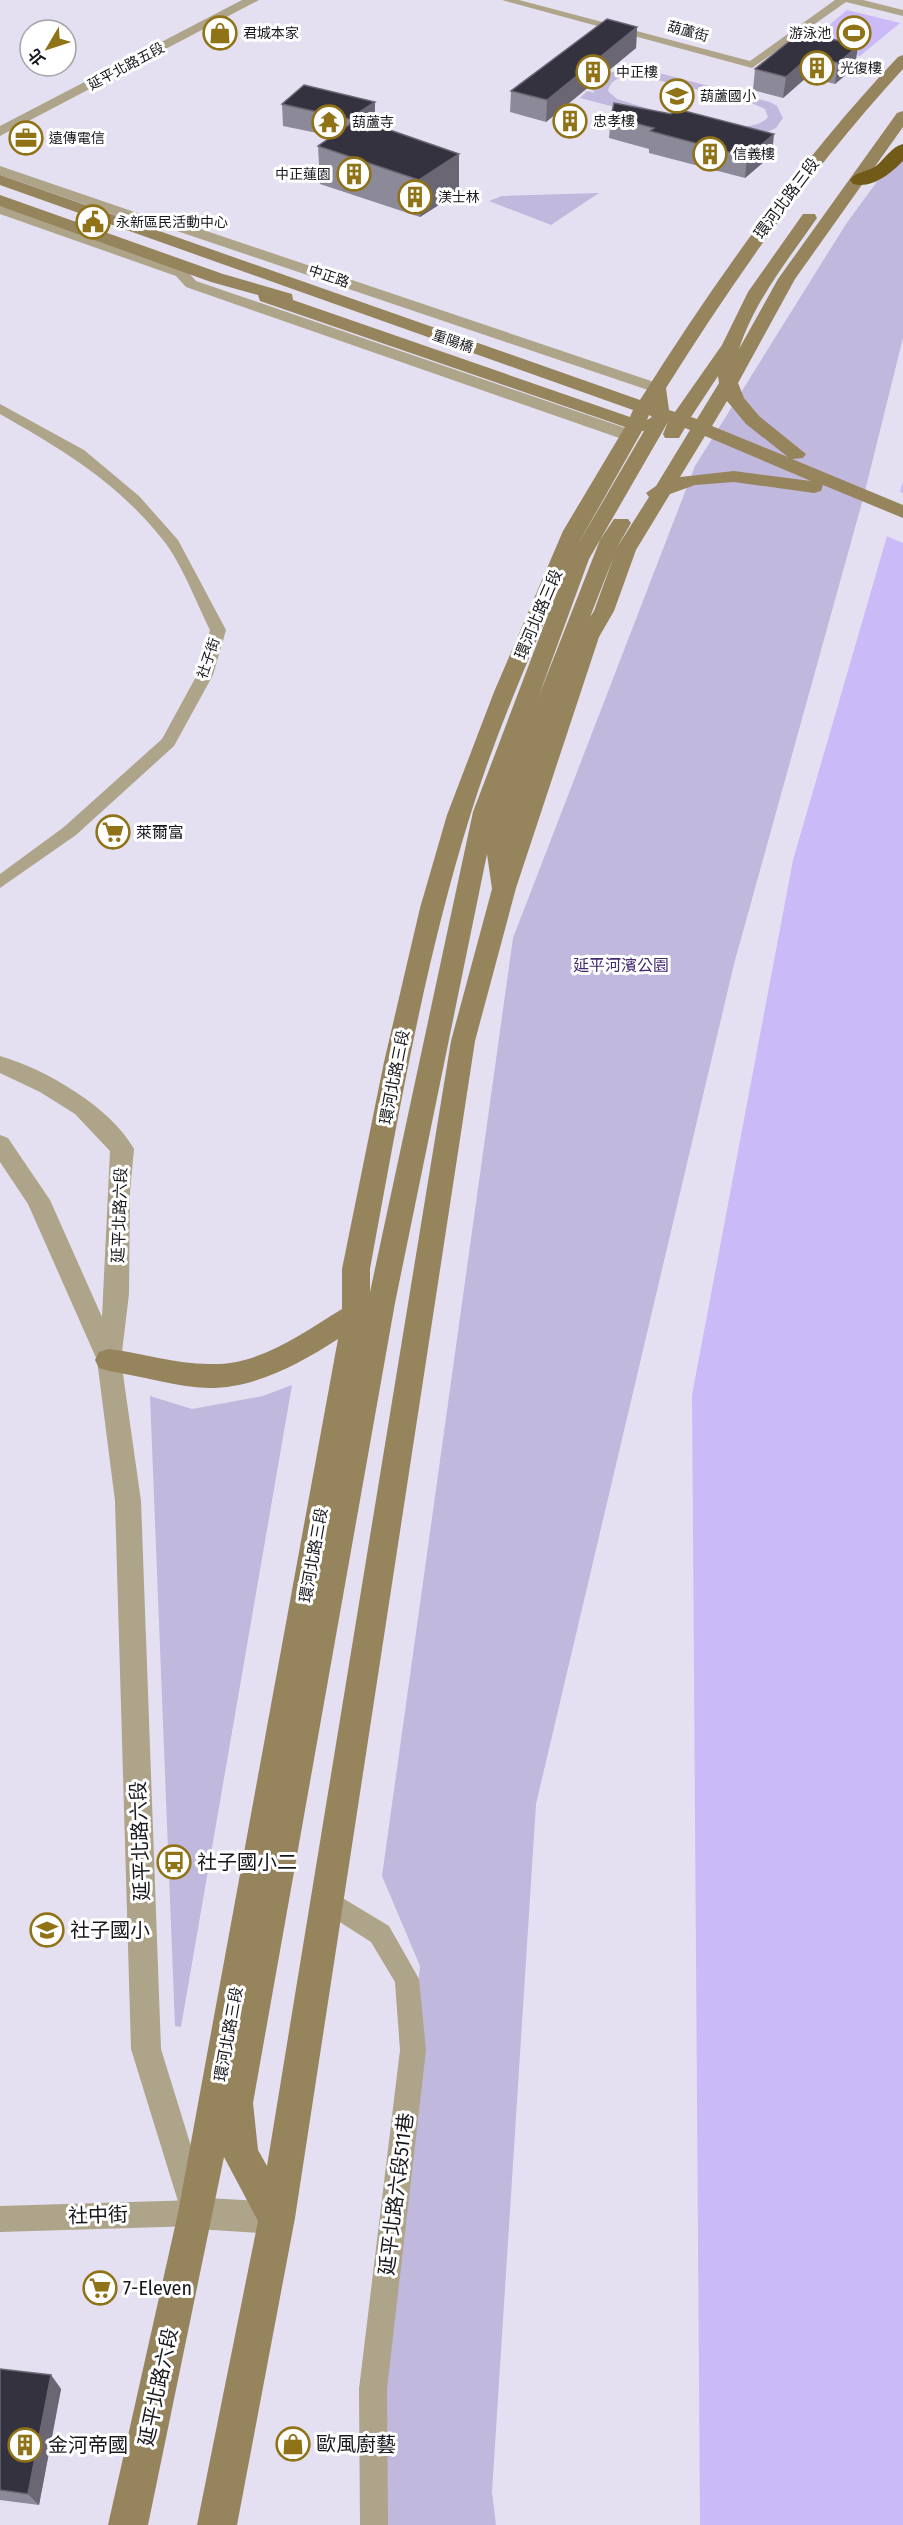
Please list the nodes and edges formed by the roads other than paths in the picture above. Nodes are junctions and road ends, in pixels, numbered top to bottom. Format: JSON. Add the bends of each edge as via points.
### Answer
{"nodes":[{"id":1,"x":235,"y":0,"type":"edge"},
{"id":2,"x":252,"y":0,"type":"edge"},
{"id":3,"x":507,"y":0,"type":"edge"},
{"id":4,"x":842,"y":0,"type":"edge"},
{"id":5,"x":850,"y":0,"type":"edge"},
{"id":6,"x":903,"y":13,"type":"edge"},
{"id":7,"x":903,"y":60,"type":"edge"},
{"id":8,"x":903,"y":97,"type":"edge"},
{"id":9,"x":903,"y":116,"type":"edge"},
{"id":10,"x":0,"y":124,"type":"edge"},
{"id":11,"x":0,"y":132,"type":"edge"},
{"id":12,"x":903,"y":150,"type":"edge"},
{"id":13,"x":0,"y":170,"type":"edge"},
{"id":14,"x":857,"y":171,"type":"junction"},
{"id":15,"x":46,"y":186,"type":"junction"},
{"id":16,"x":1,"y":196,"type":"edge"},
{"id":17,"x":157,"y":225,"type":"junction"},
{"id":18,"x":181,"y":273,"type":"junction"},
{"id":19,"x":787,"y":279,"type":"junction"},
{"id":20,"x":727,"y":386,"type":"junction"},
{"id":21,"x":657,"y":388,"type":"junction"},
{"id":22,"x":694,"y":396,"type":"junction"},
{"id":23,"x":0,"y":408,"type":"edge"},
{"id":24,"x":669,"y":421,"type":"junction"},
{"id":25,"x":631,"y":436,"type":"junction"},
{"id":26,"x":814,"y":487,"type":"junction"},
{"id":27,"x":903,"y":511,"type":"edge"},
{"id":28,"x":903,"y":525,"type":"edge"},
{"id":29,"x":589,"y":637,"type":"junction"},
{"id":30,"x":0,"y":882,"type":"edge"},
{"id":31,"x":503,"y":888,"type":"junction"},
{"id":32,"x":0,"y":1064,"type":"edge"},
{"id":33,"x":0,"y":1144,"type":"edge"},
{"id":34,"x":356,"y":1314,"type":"junction"},
{"id":35,"x":109,"y":1360,"type":"junction"},
{"id":36,"x":326,"y":1900,"type":"junction"},
{"id":37,"x":196,"y":2212,"type":"junction"},
{"id":38,"x":0,"y":2218,"type":"edge"},
{"id":39,"x":277,"y":2218,"type":"junction"},
{"id":40,"x":128,"y":2525,"type":"edge"},
{"id":41,"x":217,"y":2525,"type":"edge"},
{"id":42,"x":374,"y":2525,"type":"edge"}],
"edges":[{"from":1,"to":10,"type":"street","name":"延平北路五段","via":[[156,37]]},
{"from":2,"to":11,"type":"street","name":"延平北路五段"},
{"from":3,"to":4,"type":"street","name":"葫蘆街","via":[[753,65]]},
{"from":5,"to":6,"type":"street"},
{"from":7,"to":21,"type":"main road","name":"環河北路三段","via":[[852,113],[778,207]]},
{"from":8,"to":14,"type":"main road"},
{"from":9,"to":14,"type":"main road"},
{"from":12,"to":14,"type":"highway","via":[[882,171]]},
{"from":13,"to":15,"type":"street","name":"中正路"},
{"from":14,"to":19,"type":"main road"},
{"from":14,"to":27,"type":"main road","via":[[785,249],[729,346],[726,373],[736,399],[754,423],[777,441],[810,464]]},
{"from":15,"to":16,"type":"street"},
{"from":15,"to":17,"type":"street","name":"中正路"},
{"from":16,"to":18,"type":"street"},
{"from":16,"to":24,"type":"main road"},
{"from":16,"to":24,"type":"main road","name":"重陽橋","via":[[217,278],[341,314]]},
{"from":17,"to":21,"type":"street","name":"中正路","via":[[172,224]]},
{"from":17,"to":24,"type":"main road","via":[[226,254],[657,404]]},
{"from":18,"to":24,"type":"main road","via":[[231,285],[626,422]]},
{"from":18,"to":25,"type":"street","via":[[191,284]]},
{"from":19,"to":20,"type":"main road"},
{"from":19,"to":22,"type":"main road","via":[[766,297]]},
{"from":20,"to":22,"type":"main road"},
{"from":20,"to":29,"type":"main road","via":[[626,550],[604,611]]},
{"from":21,"to":24,"type":"main road"},
{"from":22,"to":24,"type":"main road"},
{"from":22,"to":29,"type":"main road","via":[[660,456],[620,514],[589,610]]},
{"from":23,"to":30,"type":"street","name":"社子街","via":[[79,453],[134,500],[171,540],[218,630],[205,675],[168,742],[70,831]]},
{"from":24,"to":25,"type":"main road"},
{"from":24,"to":26,"type":"main road","name":"重陽橋"},
{"from":24,"to":27,"type":"main road","name":"重陽橋"},
{"from":24,"to":39,"type":"main road","via":[[579,559],[484,812],[381,1303],[235,2103],[241,2155]]},
{"from":25,"to":34,"type":"main road","name":"環河北路三段","via":[[573,531],[483,741],[446,857],[409,1005],[356,1269]]},
{"from":26,"to":28,"type":"main road","name":"重陽橋"},
{"from":26,"to":31,"type":"main road","via":[[769,478],[694,479],[666,488],[632,508],[610,540],[510,796],[497,845]]},
{"from":29,"to":31,"type":"main road"},
{"from":31,"to":36,"type":"main road","via":[[463,1041]]},
{"from":32,"to":35,"type":"street","name":"延平北路六段","via":[[48,1086],[83,1108],[122,1149],[117,1294]]},
{"from":33,"to":35,"type":"street","name":"延平北路六段","via":[[38,1200]]},
{"from":34,"to":35,"type":"main road","via":[[271,1362],[240,1372],[211,1376]]},
{"from":34,"to":37,"type":"main road","name":"環河北路三段"},
{"from":35,"to":37,"type":"street","name":"延平北路六段","via":[[128,1501],[146,2049]]},
{"from":36,"to":39,"type":"main road"},
{"from":36,"to":42,"type":"street","name":"延平北路六段511巷","via":[[380,1934],[407,1979],[412,2038],[373,2389]]},
{"from":37,"to":38,"type":"street","name":"社中街"},
{"from":37,"to":39,"type":"street"},
{"from":37,"to":40,"type":"main road","name":"延平北路六段"},
{"from":39,"to":41,"type":"main road"}]}
